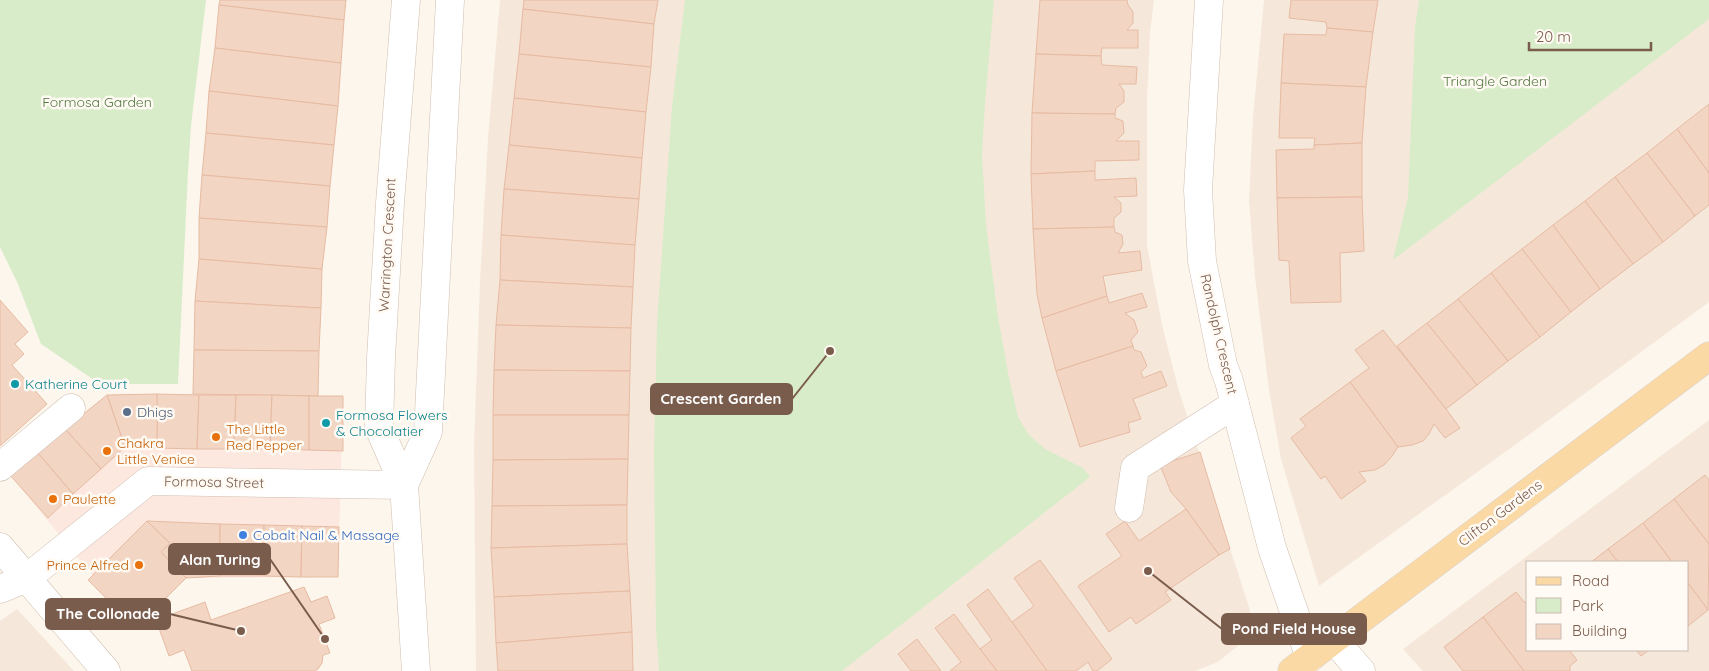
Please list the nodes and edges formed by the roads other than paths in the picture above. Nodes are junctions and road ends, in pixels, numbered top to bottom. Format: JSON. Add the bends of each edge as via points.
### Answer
{"nodes":[{"id":1,"x":406,"y":0,"type":"edge"},
{"id":2,"x":450,"y":0,"type":"edge"},
{"id":3,"x":1209,"y":0,"type":"edge"},
{"id":4,"x":1709,"y":356,"type":"edge"},
{"id":5,"x":1235,"y":404,"type":"junction"},
{"id":6,"x":71,"y":408,"type":"dead end"},
{"id":7,"x":0,"y":467,"type":"edge"},
{"id":8,"x":404,"y":485,"type":"junction"},
{"id":9,"x":1130,"y":508,"type":"dead end"},
{"id":10,"x":0,"y":547,"type":"edge"},
{"id":11,"x":27,"y":578,"type":"junction"},
{"id":12,"x":0,"y":590,"type":"edge"},
{"id":13,"x":1334,"y":640,"type":"junction"},
{"id":14,"x":1301,"y":665,"type":"edge"},
{"id":15,"x":106,"y":671,"type":"edge"},
{"id":16,"x":416,"y":671,"type":"edge"},
{"id":17,"x":1361,"y":671,"type":"edge"}],
"edges":[{"from":1,"to":8,"type":"street","name":"Warrington Crescent","via":[[389,212],[378,428]]},
{"from":2,"to":8,"type":"street","name":"Warrington Crescent","via":[[428,432]]},
{"from":3,"to":5,"type":"street","name":"Randolph Crescent","via":[[1198,190],[1202,262],[1223,365]]},
{"from":4,"to":13,"type":"main road","name":"Clifton Gardens"},
{"from":5,"to":9,"type":"street","via":[[1135,468]]},
{"from":5,"to":14,"type":"street","name":"Randolph Crescent"},
{"from":6,"to":7,"type":"street"},
{"from":8,"to":11,"type":"street","name":"Formosa Street","via":[[148,481]]},
{"from":8,"to":16,"type":"street","name":"Warrington Crescent"},
{"from":10,"to":11,"type":"street"},
{"from":11,"to":12,"type":"street","name":"Formosa Street"},
{"from":11,"to":15,"type":"street"},
{"from":13,"to":14,"type":"main road","name":"Clifton Gardens"},
{"from":13,"to":17,"type":"street"}]}
